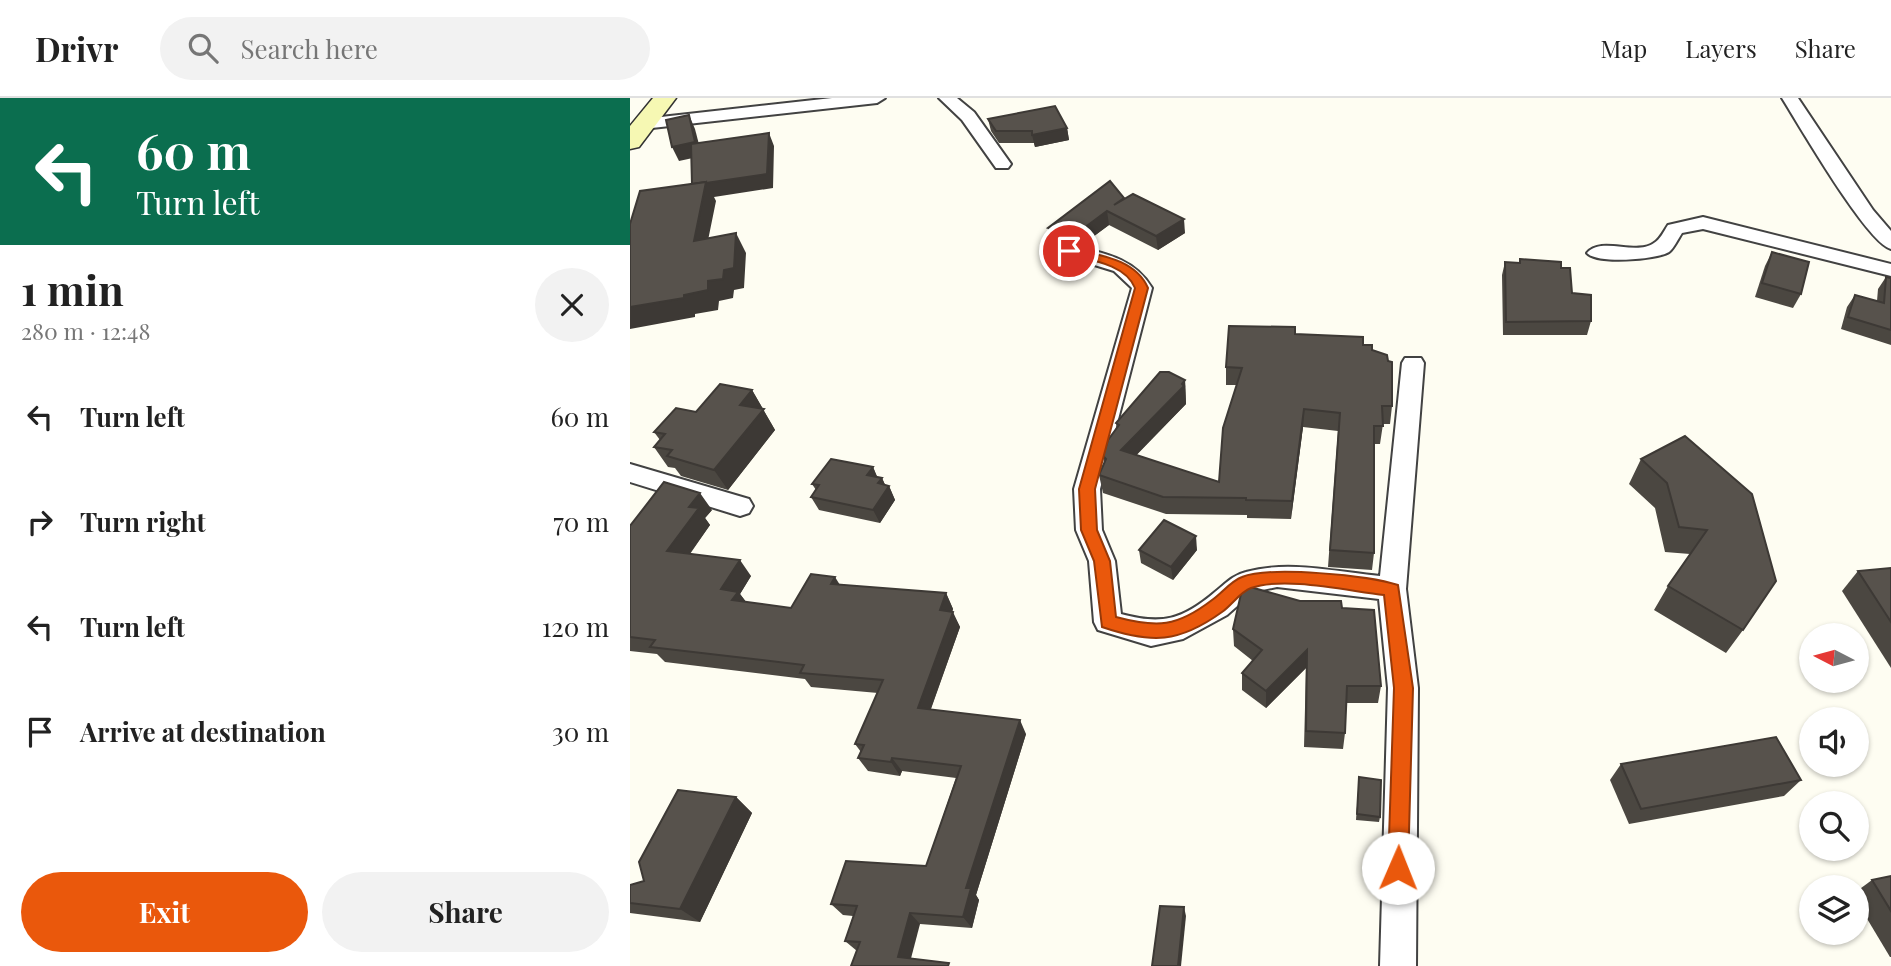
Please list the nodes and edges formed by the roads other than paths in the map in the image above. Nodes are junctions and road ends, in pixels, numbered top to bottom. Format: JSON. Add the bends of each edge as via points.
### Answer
{"nodes":[{"id":1,"x":665,"y":98,"type":"edge"},
{"id":2,"x":877,"y":98,"type":"edge"},
{"id":3,"x":947,"y":98,"type":"edge"},
{"id":4,"x":1790,"y":98,"type":"edge"},
{"id":5,"x":637,"y":133,"type":"edge"},
{"id":6,"x":1002,"y":164,"type":"dead end"},
{"id":7,"x":1891,"y":243,"type":"edge"},
{"id":8,"x":1069,"y":251,"type":"dead end"},
{"id":9,"x":1597,"y":253,"type":"dead end"},
{"id":10,"x":1891,"y":270,"type":"edge"},
{"id":11,"x":1413,"y":363,"type":"dead end"},
{"id":12,"x":630,"y":473,"type":"edge"},
{"id":13,"x":740,"y":506,"type":"dead end"},
{"id":14,"x":1392,"y":589,"type":"junction"},
{"id":15,"x":1398,"y":966,"type":"edge"}],
"edges":[{"from":1,"to":5,"type":"street"},
{"from":2,"to":5,"type":"street"},
{"from":3,"to":6,"type":"street","via":[[968,116]]},
{"from":4,"to":7,"type":"street","via":[[1866,215]]},
{"from":8,"to":14,"type":"street","via":[[1112,262],[1137,276],[1142,288],[1087,489],[1089,530],[1102,561],[1108,622],[1151,634],[1183,626],[1217,607],[1245,583],[1277,576]]},
{"from":9,"to":10,"type":"street","via":[[1648,253],[1663,247],[1675,229],[1703,223]]},
{"from":11,"to":14,"type":"street"},
{"from":12,"to":13,"type":"street"},
{"from":14,"to":15,"type":"street","via":[[1404,688]]}]}
